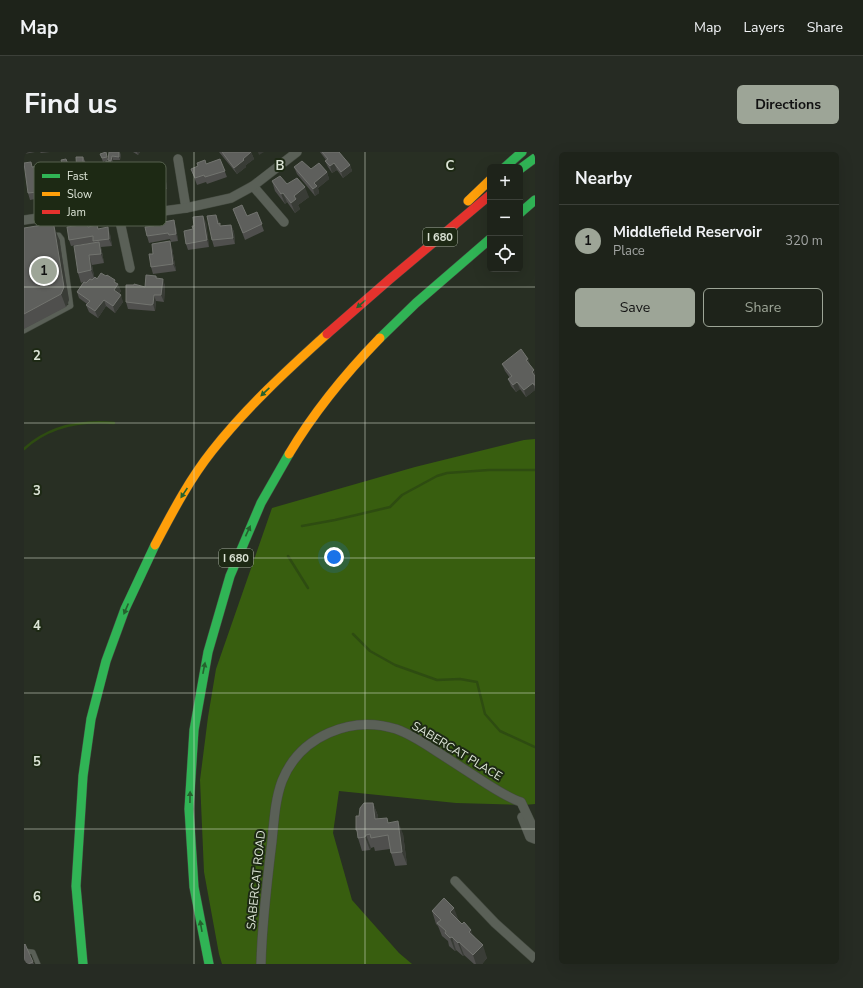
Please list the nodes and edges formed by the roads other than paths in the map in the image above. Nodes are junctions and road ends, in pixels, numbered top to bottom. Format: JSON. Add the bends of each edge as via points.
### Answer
{"nodes":[{"id":1,"x":297,"y":152,"type":"edge"},
{"id":2,"x":522,"y":152,"type":"edge"},
{"id":3,"x":535,"y":158,"type":"edge"},
{"id":4,"x":178,"y":159,"type":"dead end"},
{"id":5,"x":508,"y":164,"type":"edge"},
{"id":6,"x":523,"y":167,"type":"edge"},
{"id":7,"x":487,"y":183,"type":"edge"},
{"id":8,"x":253,"y":186,"type":"junction"},
{"id":9,"x":487,"y":198,"type":"edge"},
{"id":10,"x":535,"y":200,"type":"edge"},
{"id":11,"x":186,"y":208,"type":"junction"},
{"id":12,"x":523,"y":210,"type":"edge"},
{"id":13,"x":166,"y":211,"type":"edge"},
{"id":14,"x":34,"y":219,"type":"edge"},
{"id":15,"x":24,"y":220,"type":"edge"},
{"id":16,"x":284,"y":222,"type":"dead end"},
{"id":17,"x":121,"y":226,"type":"edge"},
{"id":18,"x":48,"y":236,"type":"edge"},
{"id":19,"x":487,"y":242,"type":"edge"},
{"id":20,"x":130,"y":268,"type":"dead end"},
{"id":21,"x":390,"y":279,"type":"junction"},
{"id":22,"x":24,"y":331,"type":"edge"},
{"id":23,"x":277,"y":799,"type":"joint"},
{"id":24,"x":519,"y":801,"type":"junction"},
{"id":25,"x":535,"y":832,"type":"edge"},
{"id":26,"x":535,"y":839,"type":"edge"},
{"id":27,"x":455,"y":881,"type":"dead end"},
{"id":28,"x":24,"y":951,"type":"edge"},
{"id":29,"x":535,"y":959,"type":"edge"},
{"id":30,"x":38,"y":964,"type":"edge"},
{"id":31,"x":83,"y":964,"type":"edge"},
{"id":32,"x":209,"y":964,"type":"edge"},
{"id":33,"x":261,"y":964,"type":"edge"}],
"edges":[{"from":1,"to":8,"type":"street"},
{"from":2,"to":5,"type":"highway"},
{"from":3,"to":6,"type":"highway"},
{"from":4,"to":11,"type":"street"},
{"from":7,"to":21,"type":"highway"},
{"from":8,"to":11,"type":"street","via":[[231,198]]},
{"from":8,"to":16,"type":"street"},
{"from":9,"to":21,"type":"highway","number":"I 680"},
{"from":10,"to":12,"type":"highway"},
{"from":11,"to":13,"type":"street"},
{"from":14,"to":15,"type":"street"},
{"from":17,"to":20,"type":"street"},
{"from":18,"to":22,"type":"lane","via":[[56,234],[62,239],[71,306]]},
{"from":32,"to":19,"type":"highway","number":"I 680","one_way":true,"via":[[197,905],[192,862],[190,777],[198,693],[219,606],[236,558],[285,460],[347,373],[389,328]]},
{"from":21,"to":31,"type":"highway","number":"I 680","one_way":true,"via":[[258,399],[211,452],[176,504],[125,609],[104,668],[92,719],[83,776],[76,886]]},
{"from":23,"to":24,"type":"street","name":"SABERCAT PLACE","via":[[290,765],[301,751],[318,738],[356,724],[376,724],[418,740]]},
{"from":23,"to":33,"type":"street","name":"SABERCAT ROAD","via":[[264,901]]},
{"from":24,"to":25,"type":"street"},
{"from":24,"to":26,"type":"street","via":[[530,837]]},
{"from":27,"to":29,"type":"street","via":[[495,923]]},
{"from":28,"to":30,"type":"lane","via":[[33,952]]}]}
